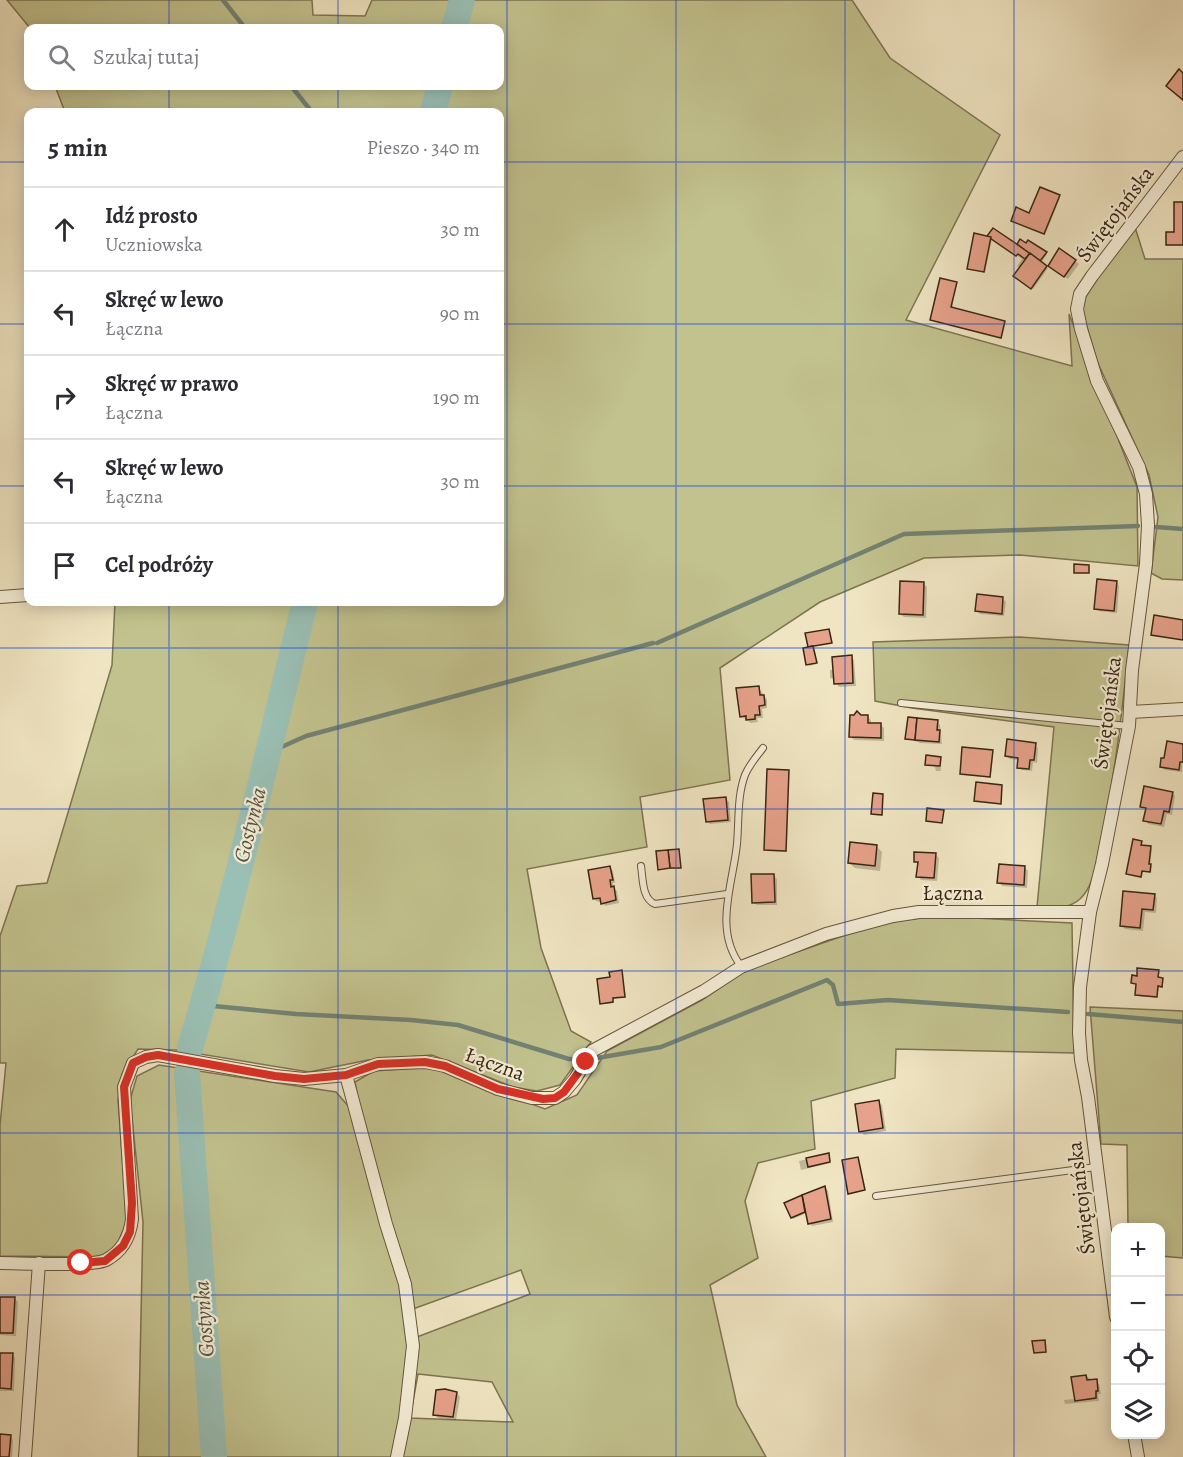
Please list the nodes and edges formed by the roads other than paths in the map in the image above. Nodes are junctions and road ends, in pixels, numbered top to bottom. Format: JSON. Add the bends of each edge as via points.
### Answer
{"nodes":[{"id":1,"x":1183,"y":157,"type":"edge"},
{"id":2,"x":24,"y":596,"type":"edge"},
{"id":3,"x":0,"y":597,"type":"edge"},
{"id":4,"x":901,"y":703,"type":"dead end"},
{"id":5,"x":1183,"y":709,"type":"edge"},
{"id":6,"x":1131,"y":712,"type":"junction"},
{"id":7,"x":1129,"y":726,"type":"junction"},
{"id":8,"x":763,"y":748,"type":"dead end"},
{"id":9,"x":641,"y":866,"type":"dead end"},
{"id":10,"x":728,"y":894,"type":"junction"},
{"id":11,"x":1090,"y":912,"type":"junction"},
{"id":12,"x":741,"y":967,"type":"junction"},
{"id":13,"x":346,"y":1075,"type":"junction"},
{"id":14,"x":1097,"y":1167,"type":"junction"},
{"id":15,"x":876,"y":1196,"type":"dead end"},
{"id":16,"x":0,"y":1263,"type":"edge"},
{"id":17,"x":39,"y":1263,"type":"junction"},
{"id":18,"x":1111,"y":1278,"type":"edge"},
{"id":19,"x":1135,"y":1439,"type":"edge"},
{"id":20,"x":25,"y":1457,"type":"edge"},
{"id":21,"x":397,"y":1457,"type":"edge"},
{"id":22,"x":1138,"y":1457,"type":"edge"}],
"edges":[{"from":1,"to":6,"type":"street","name":"Świętojańska","via":[[1092,276],[1080,294],[1077,309],[1097,381],[1139,467],[1146,494],[1146,564],[1132,670]]},
{"from":2,"to":3,"type":"street"},
{"from":4,"to":7,"type":"lane"},
{"from":5,"to":6,"type":"street"},
{"from":6,"to":7,"type":"street","name":"Świętojańska"},
{"from":7,"to":11,"type":"street","name":"Świętojańska"},
{"from":8,"to":10,"type":"lane","via":[[746,773],[741,790],[737,848]]},
{"from":9,"to":10,"type":"lane","via":[[646,896],[655,904]]},
{"from":10,"to":12,"type":"lane","via":[[728,938]]},
{"from":11,"to":12,"type":"street","name":"Łączna","via":[[919,912],[893,916],[826,934]]},
{"from":11,"to":14,"type":"street","name":"Świętojańska","via":[[1080,987],[1079,1033]]},
{"from":12,"to":13,"type":"street","name":"Łączna","via":[[592,1051],[575,1079],[555,1098],[532,1098],[498,1089],[445,1066],[425,1062],[378,1064]]},
{"from":13,"to":17,"type":"street","name":"Łączna","via":[[285,1077],[158,1055],[133,1063],[124,1087],[130,1232],[123,1246],[105,1261]]},
{"from":13,"to":21,"type":"street","via":[[405,1284],[413,1346]]},
{"from":14,"to":15,"type":"lane"},
{"from":14,"to":18,"type":"street","name":"Świętojańska"},
{"from":16,"to":17,"type":"street"},
{"from":17,"to":20,"type":"street"},
{"from":19,"to":22,"type":"street"}]}
